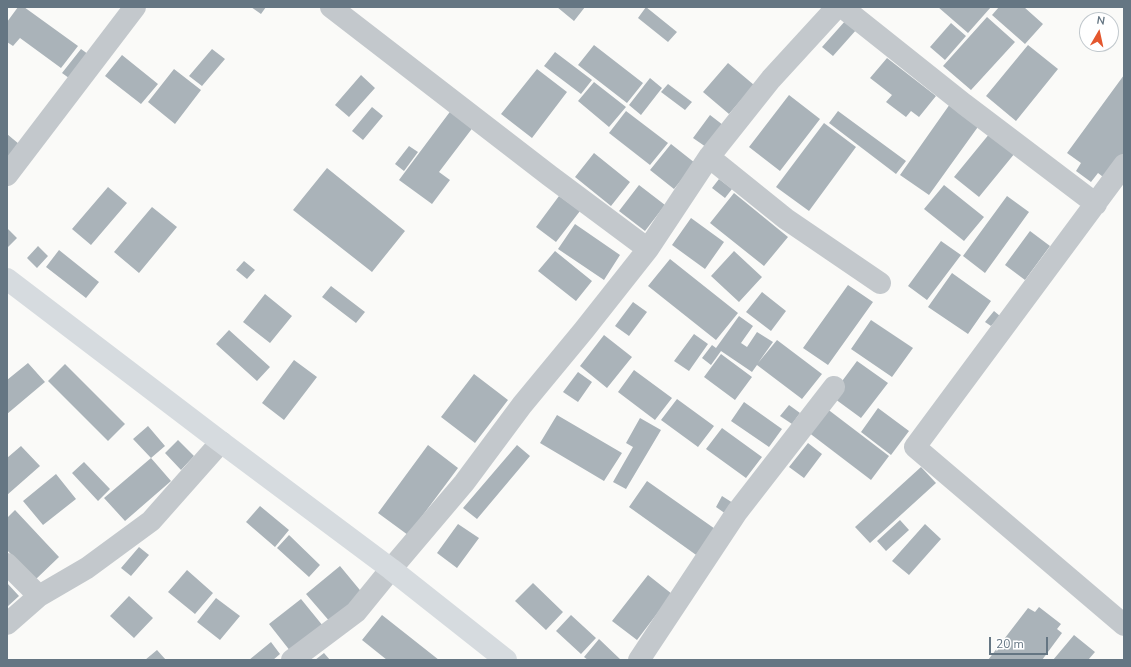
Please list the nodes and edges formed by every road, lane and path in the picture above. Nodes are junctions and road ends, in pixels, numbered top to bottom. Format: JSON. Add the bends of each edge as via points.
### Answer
{"nodes":[{"id":1,"x":135,"y":7,"type":"edge"},
{"id":2,"x":331,"y":7,"type":"edge"},
{"id":3,"x":837,"y":7,"type":"edge"},
{"id":4,"x":842,"y":7,"type":"edge"},
{"id":5,"x":709,"y":157,"type":"junction"},
{"id":6,"x":1124,"y":165,"type":"edge"},
{"id":7,"x":7,"y":175,"type":"edge"},
{"id":8,"x":1096,"y":204,"type":"junction"},
{"id":9,"x":648,"y":249,"type":"junction"},
{"id":10,"x":7,"y":279,"type":"edge"},
{"id":11,"x":880,"y":283,"type":"dead end"},
{"id":12,"x":834,"y":387,"type":"dead end"},
{"id":13,"x":220,"y":442,"type":"junction"},
{"id":14,"x":7,"y":564,"type":"edge"},
{"id":15,"x":391,"y":569,"type":"junction"},
{"id":16,"x":39,"y":596,"type":"junction"},
{"id":17,"x":7,"y":624,"type":"edge"},
{"id":18,"x":1124,"y":624,"type":"edge"},
{"id":19,"x":292,"y":660,"type":"edge"},
{"id":20,"x":506,"y":660,"type":"edge"},
{"id":21,"x":639,"y":660,"type":"edge"}],
"edges":[{"from":1,"to":7,"type":"street"},
{"from":2,"to":9,"type":"street"},
{"from":3,"to":5,"type":"street","via":[[771,79]]},
{"from":4,"to":8,"type":"street"},
{"from":5,"to":9,"type":"street"},
{"from":5,"to":11,"type":"street","via":[[786,219]]},
{"from":6,"to":8,"type":"street"},
{"from":8,"to":18,"type":"street","via":[[916,447]]},
{"from":9,"to":15,"type":"street","via":[[522,405],[464,483]]},
{"from":10,"to":13,"type":"street"},
{"from":12,"to":21,"type":"street","via":[[737,512]]},
{"from":13,"to":15,"type":"street"},
{"from":13,"to":16,"type":"street","via":[[151,521],[87,568]]},
{"from":14,"to":16,"type":"street"},
{"from":15,"to":19,"type":"street","via":[[356,612]]},
{"from":15,"to":20,"type":"street"},
{"from":16,"to":17,"type":"street"}]}
